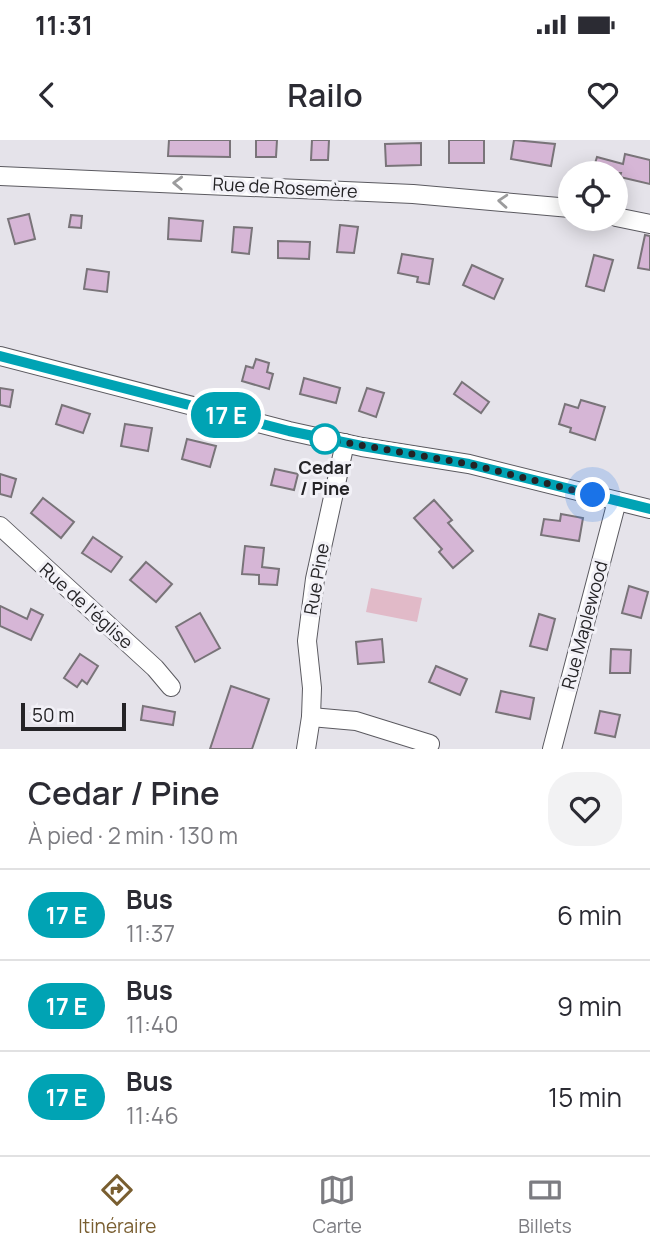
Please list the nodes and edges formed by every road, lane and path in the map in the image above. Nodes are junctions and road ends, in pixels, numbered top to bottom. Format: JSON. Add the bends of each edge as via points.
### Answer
{"nodes":[{"id":1,"x":0,"y":176,"type":"edge"},
{"id":2,"x":558,"y":207,"type":"edge"},
{"id":3,"x":628,"y":219,"type":"edge"},
{"id":4,"x":650,"y":224,"type":"edge"},
{"id":5,"x":0,"y":356,"type":"edge"},
{"id":6,"x":345,"y":443,"type":"junction"},
{"id":7,"x":617,"y":501,"type":"junction"},
{"id":8,"x":650,"y":509,"type":"edge"},
{"id":9,"x":0,"y":526,"type":"edge"},
{"id":10,"x":171,"y":687,"type":"dead end"},
{"id":11,"x":311,"y":717,"type":"junction"},
{"id":12,"x":430,"y":744,"type":"dead end"},
{"id":13,"x":306,"y":749,"type":"edge"},
{"id":14,"x":552,"y":749,"type":"edge"}],
"edges":[{"from":2,"to":1,"type":"street","name":"Rue de Rosemère","one_way":true,"via":[[414,194]]},
{"from":3,"to":4,"type":"street"},
{"from":5,"to":6,"type":"street"},
{"from":6,"to":7,"type":"street","via":[[469,464]]},
{"from":6,"to":11,"type":"street","name":"Rue Pine","via":[[315,579],[307,641]]},
{"from":7,"to":8,"type":"street"},
{"from":7,"to":14,"type":"street","name":"Rue Maplewood"},
{"from":9,"to":10,"type":"street","name":"Rue de l'église"},
{"from":11,"to":12,"type":"street","via":[[356,721]]},
{"from":11,"to":13,"type":"street","name":"Rue Pine"}]}
